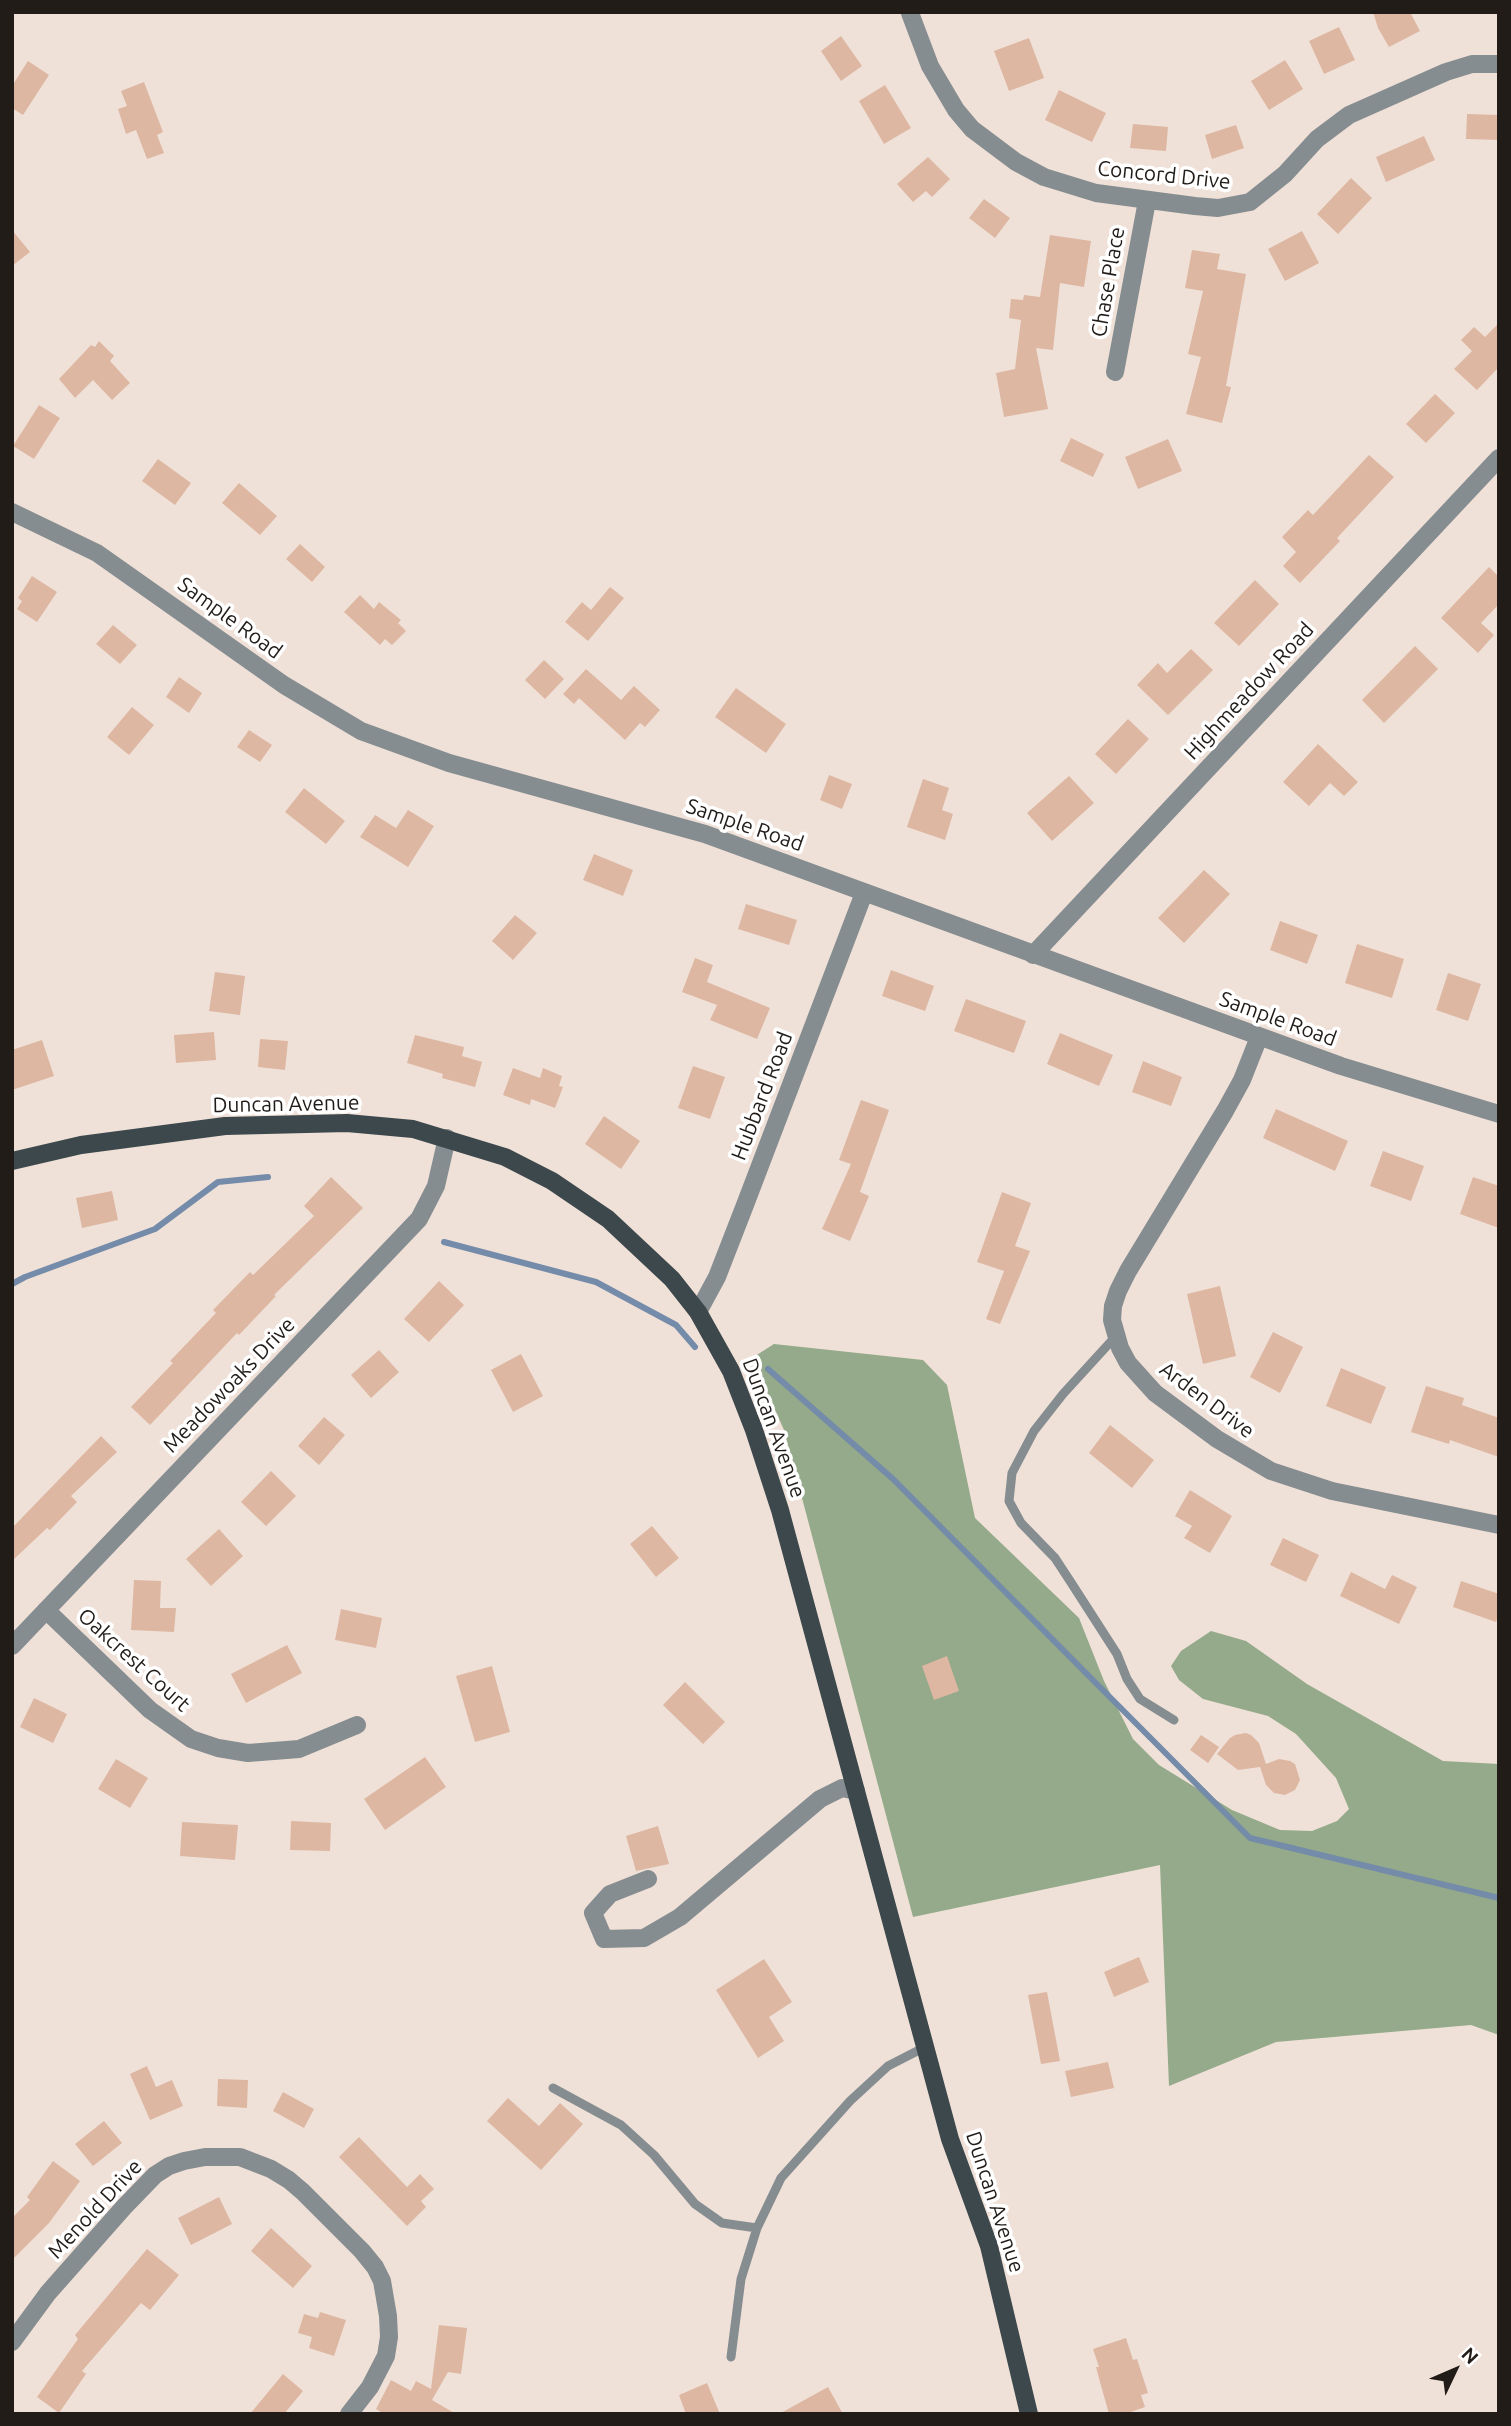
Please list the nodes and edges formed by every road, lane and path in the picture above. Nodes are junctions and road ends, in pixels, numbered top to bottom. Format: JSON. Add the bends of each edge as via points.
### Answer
{"nodes":[{"id":1,"x":909,"y":13,"type":"edge"},
{"id":2,"x":1499,"y":65,"type":"edge"},
{"id":3,"x":1147,"y":201,"type":"junction"},
{"id":4,"x":1115,"y":372,"type":"dead end"},
{"id":5,"x":1499,"y":458,"type":"edge"},
{"id":6,"x":12,"y":512,"type":"edge"},
{"id":7,"x":864,"y":893,"type":"junction"},
{"id":8,"x":1033,"y":955,"type":"junction"},
{"id":9,"x":1259,"y":1037,"type":"junction"},
{"id":10,"x":1499,"y":1114,"type":"edge"},
{"id":11,"x":447,"y":1138,"type":"junction"},
{"id":12,"x":12,"y":1161,"type":"edge"},
{"id":13,"x":698,"y":1312,"type":"junction"},
{"id":14,"x":1116,"y":1336,"type":"junction"},
{"id":15,"x":1499,"y":1525,"type":"edge"},
{"id":16,"x":46,"y":1611,"type":"junction"},
{"id":17,"x":12,"y":1646,"type":"edge"},
{"id":18,"x":1174,"y":1720,"type":"dead end"},
{"id":19,"x":357,"y":1725,"type":"dead end"},
{"id":20,"x":856,"y":1791,"type":"junction"},
{"id":21,"x":648,"y":1879,"type":"dead end"},
{"id":22,"x":925,"y":2046,"type":"junction"},
{"id":23,"x":553,"y":2088,"type":"dead end"},
{"id":24,"x":757,"y":2228,"type":"junction"},
{"id":25,"x":12,"y":2342,"type":"edge"},
{"id":26,"x":731,"y":2357,"type":"dead end"},
{"id":27,"x":349,"y":2414,"type":"edge"},
{"id":28,"x":1029,"y":2414,"type":"edge"}],
"edges":[{"from":1,"to":3,"type":"street","name":"Concord Drive","via":[[941,88],[972,129],[992,146],[1044,177],[1096,193]]},
{"from":2,"to":3,"type":"street","name":"Concord Drive","via":[[1472,64],[1446,72],[1349,115],[1250,202],[1218,208]]},
{"from":3,"to":4,"type":"street","name":"Chase Place"},
{"from":5,"to":8,"type":"street","name":"Highmeadow Road"},
{"from":6,"to":7,"type":"street","name":"Sample Road","via":[[97,553],[284,685],[361,731],[449,763],[705,834]]},
{"from":7,"to":8,"type":"street","name":"Sample Road"},
{"from":7,"to":13,"type":"street","name":"Hubbard Road","via":[[717,1277]]},
{"from":8,"to":9,"type":"street","name":"Sample Road"},
{"from":9,"to":10,"type":"street","name":"Sample Road"},
{"from":9,"to":14,"type":"street","name":"Arden Drive","via":[[1225,1111],[1123,1281],[1113,1306]]},
{"from":11,"to":12,"type":"main road","name":"Duncan Avenue","via":[[413,1129],[347,1123],[225,1126],[81,1145]]},
{"from":11,"to":13,"type":"main road","name":"Duncan Avenue","via":[[505,1157],[583,1200],[640,1247]]},
{"from":11,"to":16,"type":"street","name":"Meadowoaks Drive","via":[[436,1186],[419,1219]]},
{"from":13,"to":20,"type":"main road","name":"Duncan Avenue","via":[[731,1371],[754,1430]]},
{"from":14,"to":15,"type":"street","name":"Arden Drive","via":[[1128,1363],[1155,1393],[1217,1439],[1271,1471],[1332,1491]]},
{"from":14,"to":18,"type":"lane","via":[[1034,1431],[1012,1474],[1009,1501],[1021,1523],[1055,1558],[1140,1699]]},
{"from":16,"to":17,"type":"street","name":"Meadowoaks Drive"},
{"from":16,"to":19,"type":"street","name":"Oakcrest Court","via":[[150,1710],[191,1738],[218,1748],[248,1753],[299,1749]]},
{"from":20,"to":21,"type":"street","via":[[842,1788],[820,1800],[680,1917],[644,1938],[604,1939],[593,1913],[610,1894]]},
{"from":20,"to":22,"type":"main road","name":"Duncan Avenue"},
{"from":22,"to":24,"type":"lane","via":[[888,2066],[806,2148],[781,2178]]},
{"from":22,"to":28,"type":"main road","name":"Duncan Avenue","via":[[950,2139],[989,2246]]},
{"from":23,"to":24,"type":"lane","via":[[621,2125],[695,2203],[722,2223]]},
{"from":24,"to":26,"type":"lane","via":[[741,2279]]},
{"from":25,"to":27,"type":"street","name":"Menold Drive","via":[[48,2293],[155,2175],[184,2161],[240,2157],[289,2180],[362,2251],[382,2281],[388,2316],[386,2356]]}]}
